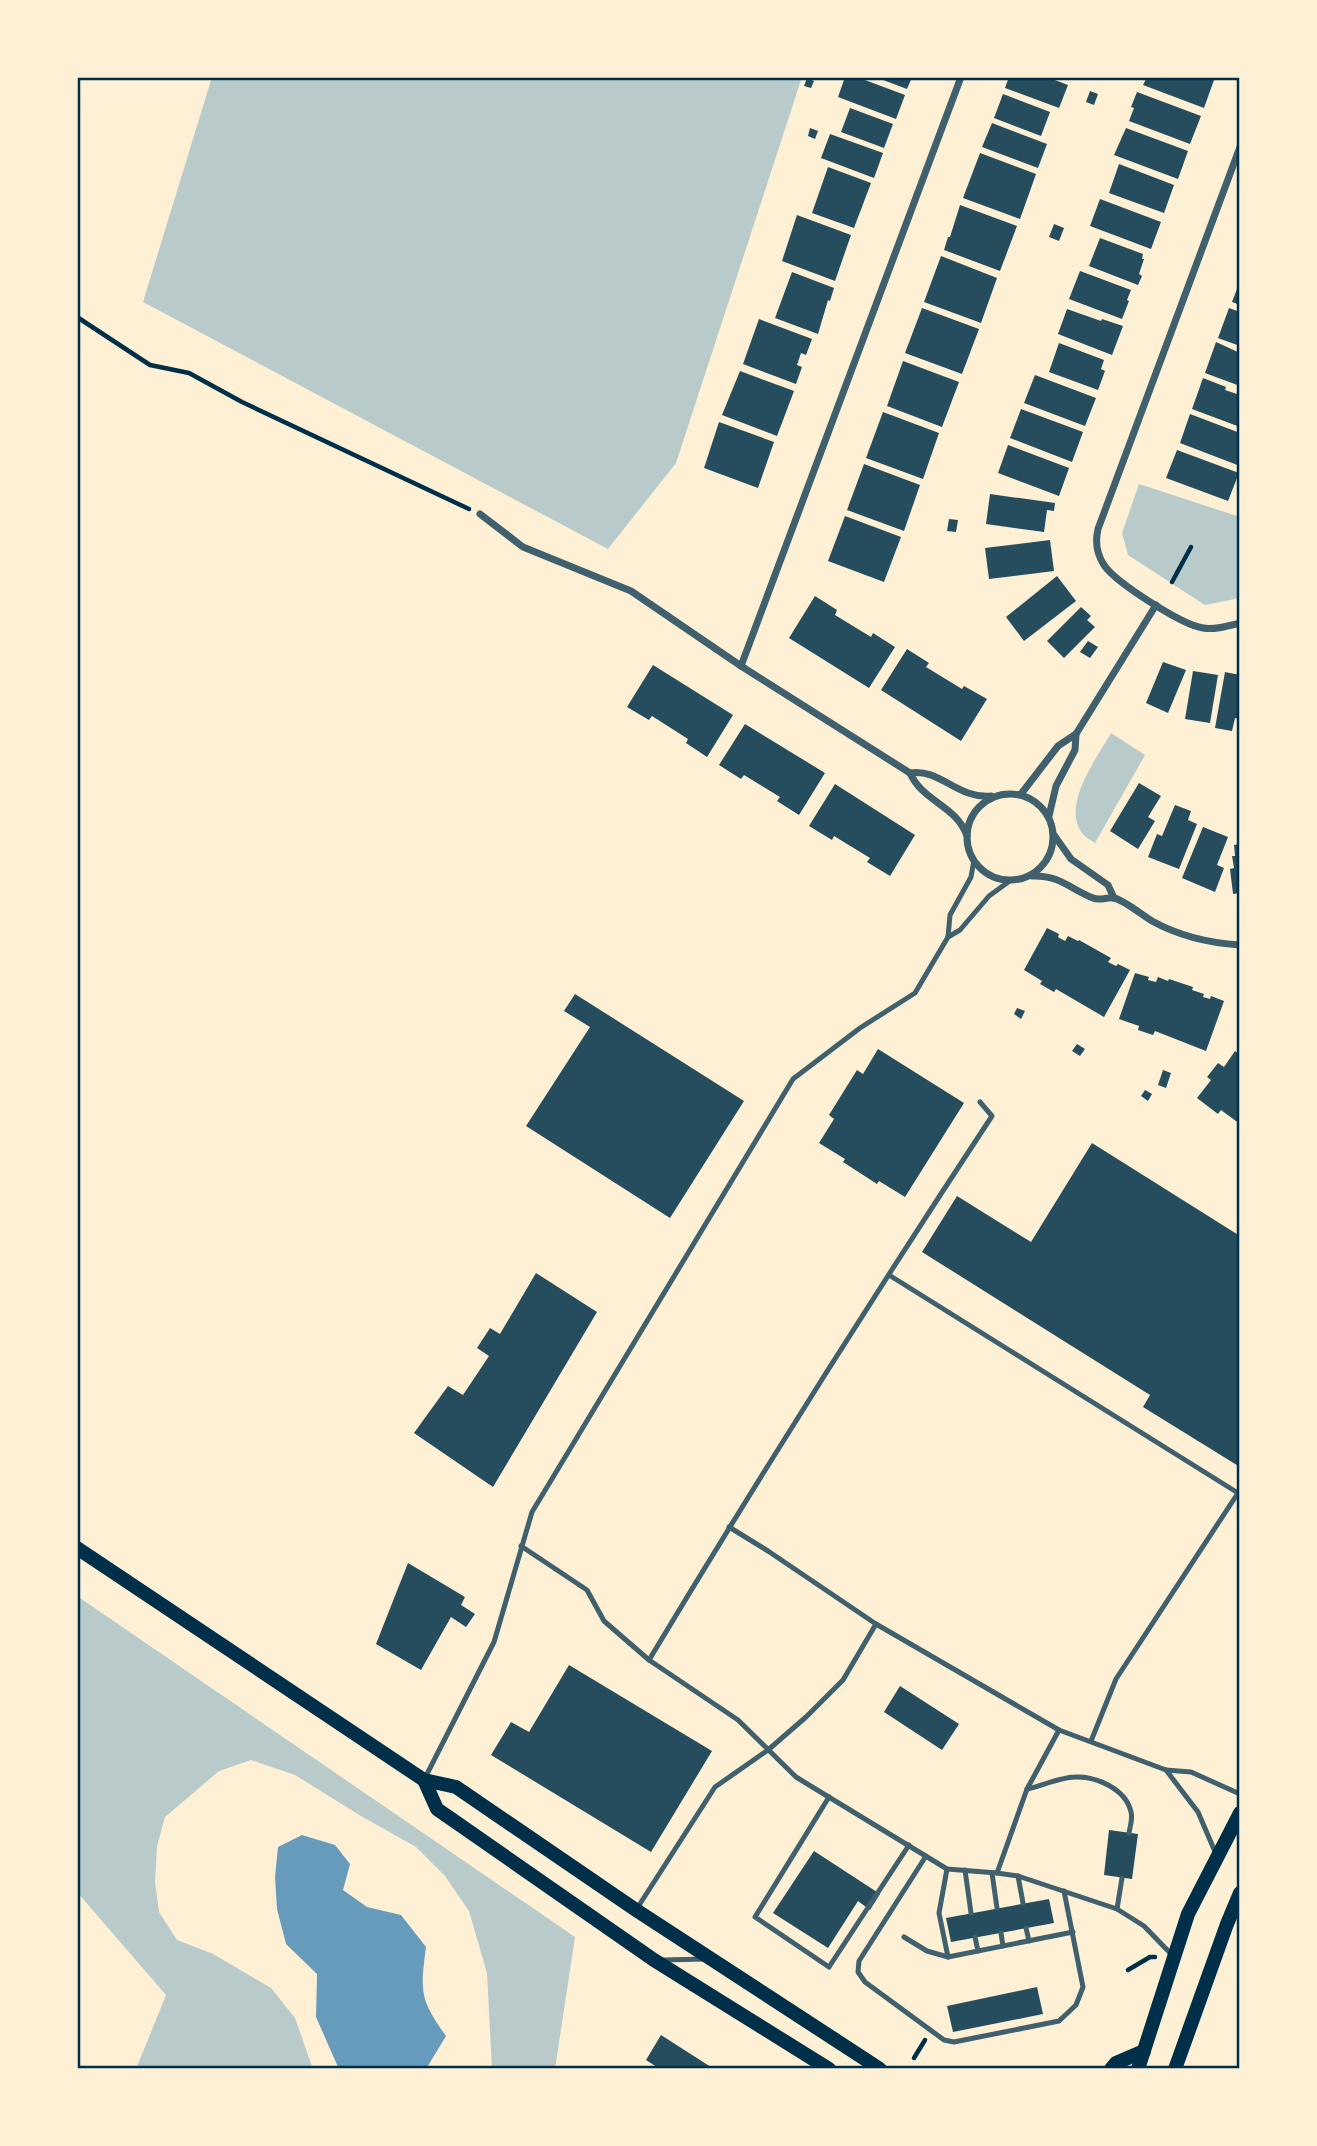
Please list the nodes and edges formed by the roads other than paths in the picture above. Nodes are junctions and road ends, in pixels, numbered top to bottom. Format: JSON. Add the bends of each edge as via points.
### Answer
{"nodes":[{"id":1,"x":961,"y":77,"type":"edge"},
{"id":2,"x":1240,"y":147,"type":"edge"},
{"id":3,"x":480,"y":514,"type":"road end"},
{"id":4,"x":1156,"y":605,"type":"junction"},
{"id":5,"x":1240,"y":623,"type":"edge"},
{"id":6,"x":741,"y":666,"type":"junction"},
{"id":7,"x":1076,"y":734,"type":"junction"},
{"id":8,"x":910,"y":773,"type":"junction"},
{"id":9,"x":1021,"y":794,"type":"junction"},
{"id":10,"x":994,"y":796,"type":"junction"},
{"id":11,"x":1049,"y":816,"type":"junction"},
{"id":12,"x":1054,"y":835,"type":"junction"},
{"id":13,"x":967,"y":836,"type":"junction"},
{"id":14,"x":974,"y":860,"type":"junction"},
{"id":15,"x":1029,"y":876,"type":"junction"},
{"id":16,"x":1011,"y":880,"type":"junction"},
{"id":17,"x":1114,"y":898,"type":"junction"},
{"id":18,"x":948,"y":937,"type":"junction"},
{"id":19,"x":1240,"y":945,"type":"edge"},
{"id":20,"x":980,"y":1102,"type":"dead end"},
{"id":21,"x":889,"y":1275,"type":"junction"},
{"id":22,"x":729,"y":1527,"type":"junction"},
{"id":23,"x":521,"y":1546,"type":"junction"},
{"id":24,"x":77,"y":1548,"type":"edge"},
{"id":25,"x":876,"y":1624,"type":"junction"},
{"id":26,"x":649,"y":1660,"type":"junction"},
{"id":27,"x":1059,"y":1730,"type":"junction"},
{"id":28,"x":1091,"y":1741,"type":"junction"},
{"id":29,"x":768,"y":1749,"type":"junction"},
{"id":30,"x":1166,"y":1770,"type":"junction"},
{"id":31,"x":424,"y":1780,"type":"junction"},
{"id":32,"x":1027,"y":1789,"type":"junction"},
{"id":33,"x":1240,"y":1794,"type":"edge"},
{"id":34,"x":829,"y":1797,"type":"junction"},
{"id":35,"x":1240,"y":1813,"type":"edge"},
{"id":36,"x":1129,"y":1833,"type":"dead end"},
{"id":37,"x":909,"y":1845,"type":"junction"},
{"id":38,"x":926,"y":1856,"type":"junction"},
{"id":39,"x":1217,"y":1857,"type":"junction"},
{"id":40,"x":947,"y":1869,"type":"junction"},
{"id":41,"x":965,"y":1870,"type":"junction"},
{"id":42,"x":995,"y":1873,"type":"junction"},
{"id":43,"x":1018,"y":1875,"type":"junction"},
{"id":44,"x":1122,"y":1878,"type":"dead end"},
{"id":45,"x":1064,"y":1891,"type":"junction"},
{"id":46,"x":1240,"y":1893,"type":"edge"},
{"id":47,"x":1023,"y":1903,"type":"dead end"},
{"id":48,"x":997,"y":1908,"type":"dead end"},
{"id":49,"x":1117,"y":1909,"type":"junction"},
{"id":50,"x":636,"y":1910,"type":"junction"},
{"id":51,"x":971,"y":1913,"type":"dead end"},
{"id":52,"x":1026,"y":1928,"type":"dead end"},
{"id":53,"x":1073,"y":1932,"type":"junction"},
{"id":54,"x":1001,"y":1933,"type":"dead end"},
{"id":55,"x":904,"y":1937,"type":"dead end"},
{"id":56,"x":975,"y":1937,"type":"dead end"},
{"id":57,"x":1029,"y":1941,"type":"junction"},
{"id":58,"x":1003,"y":1946,"type":"junction"},
{"id":59,"x":978,"y":1951,"type":"junction"},
{"id":60,"x":948,"y":1957,"type":"junction"},
{"id":61,"x":1174,"y":1957,"type":"junction"},
{"id":62,"x":712,"y":1959,"type":"junction"},
{"id":63,"x":654,"y":1960,"type":"junction"},
{"id":64,"x":1144,"y":2051,"type":"junction"},
{"id":65,"x":829,"y":2069,"type":"edge"},
{"id":66,"x":880,"y":2069,"type":"edge"},
{"id":67,"x":1111,"y":2069,"type":"edge"},
{"id":68,"x":1138,"y":2069,"type":"edge"},
{"id":69,"x":1175,"y":2069,"type":"edge"}],
"edges":[{"from":1,"to":6,"type":"street"},
{"from":2,"to":4,"type":"street","via":[[1096,537],[1105,568]]},
{"from":3,"to":6,"type":"street","via":[[523,547],[631,590]]},
{"from":4,"to":5,"type":"street","via":[[1204,628]]},
{"from":4,"to":7,"type":"street"},
{"from":6,"to":8,"type":"street"},
{"from":7,"to":9,"type":"street","via":[[1058,746]]},
{"from":7,"to":11,"type":"street","via":[[1075,750],[1056,786]]},
{"from":8,"to":10,"type":"street","via":[[929,773],[975,796]]},
{"from":8,"to":13,"type":"street","via":[[923,793],[960,821]]},
{"from":9,"to":10,"type":"street"},
{"from":9,"to":11,"type":"street","via":[[1037,802]]},
{"from":10,"to":13,"type":"street","via":[[975,811]]},
{"from":11,"to":12,"type":"street"},
{"from":12,"to":15,"type":"street","via":[[1046,862]]},
{"from":12,"to":17,"type":"street","via":[[1071,859],[1108,885]]},
{"from":13,"to":14,"type":"street"},
{"from":14,"to":16,"type":"street","via":[[990,875]]},
{"from":14,"to":18,"type":"lane","via":[[971,877],[950,915]]},
{"from":15,"to":16,"type":"street"},
{"from":15,"to":17,"type":"street","via":[[1062,881],[1092,898]]},
{"from":16,"to":18,"type":"lane","via":[[989,896],[966,926]]},
{"from":17,"to":19,"type":"street","via":[[1186,936]]},
{"from":18,"to":23,"type":"lane","via":[[915,993],[793,1079],[532,1512]]},
{"from":20,"to":21,"type":"lane","via":[[992,1116]]},
{"from":21,"to":22,"type":"lane"},
{"from":21,"to":28,"type":"lane","via":[[1238,1493],[1116,1679]]},
{"from":22,"to":25,"type":"lane"},
{"from":22,"to":26,"type":"lane"},
{"from":23,"to":26,"type":"lane","via":[[587,1590],[604,1621]]},
{"from":23,"to":31,"type":"lane","via":[[494,1642]]},
{"from":24,"to":31,"type":"main road"},
{"from":25,"to":27,"type":"lane"},
{"from":25,"to":29,"type":"lane","via":[[843,1680]]},
{"from":26,"to":29,"type":"lane","via":[[738,1720]]},
{"from":27,"to":28,"type":"lane"},
{"from":27,"to":32,"type":"lane"},
{"from":28,"to":30,"type":"lane"},
{"from":29,"to":34,"type":"lane","via":[[796,1776]]},
{"from":29,"to":50,"type":"lane","via":[[715,1787]]},
{"from":30,"to":33,"type":"lane","via":[[1191,1772]]},
{"from":30,"to":39,"type":"lane","via":[[1198,1812]]},
{"from":31,"to":50,"type":"main road","via":[[456,1787]]},
{"from":31,"to":63,"type":"main road","via":[[437,1809]]},
{"from":32,"to":36,"type":"lane","via":[[1072,1777],[1104,1783],[1128,1802],[1132,1815]]},
{"from":32,"to":42,"type":"lane"},
{"from":34,"to":37,"type":"lane"},
{"from":34,"to":37,"type":"lane","via":[[755,1917],[829,1967]]},
{"from":35,"to":39,"type":"main road"},
{"from":37,"to":38,"type":"lane"},
{"from":38,"to":40,"type":"lane"},
{"from":38,"to":53,"type":"lane","via":[[859,1961],[858,1972],[865,1982],[944,2040],[954,2042],[1059,2021],[1076,2005],[1083,1987]]},
{"from":39,"to":61,"type":"main road","via":[[1188,1914]]},
{"from":40,"to":41,"type":"lane"},
{"from":40,"to":60,"type":"lane","via":[[939,1913]]},
{"from":41,"to":42,"type":"lane"},
{"from":41,"to":51,"type":"lane"},
{"from":42,"to":43,"type":"lane"},
{"from":42,"to":48,"type":"lane"},
{"from":43,"to":45,"type":"lane"},
{"from":43,"to":47,"type":"lane"},
{"from":44,"to":49,"type":"lane"},
{"from":45,"to":49,"type":"lane"},
{"from":45,"to":53,"type":"lane"},
{"from":46,"to":69,"type":"main road"},
{"from":49,"to":61,"type":"lane","via":[[1144,1926]]},
{"from":50,"to":62,"type":"main road"},
{"from":52,"to":57,"type":"lane"},
{"from":53,"to":57,"type":"lane"},
{"from":54,"to":58,"type":"lane"},
{"from":55,"to":60,"type":"lane"},
{"from":56,"to":59,"type":"lane"},
{"from":57,"to":58,"type":"lane"},
{"from":58,"to":59,"type":"lane"},
{"from":59,"to":60,"type":"lane"},
{"from":61,"to":64,"type":"main road"},
{"from":62,"to":63,"type":"lane"},
{"from":62,"to":66,"type":"main road"},
{"from":63,"to":65,"type":"main road"},
{"from":64,"to":67,"type":"main road"},
{"from":64,"to":68,"type":"main road"}]}
